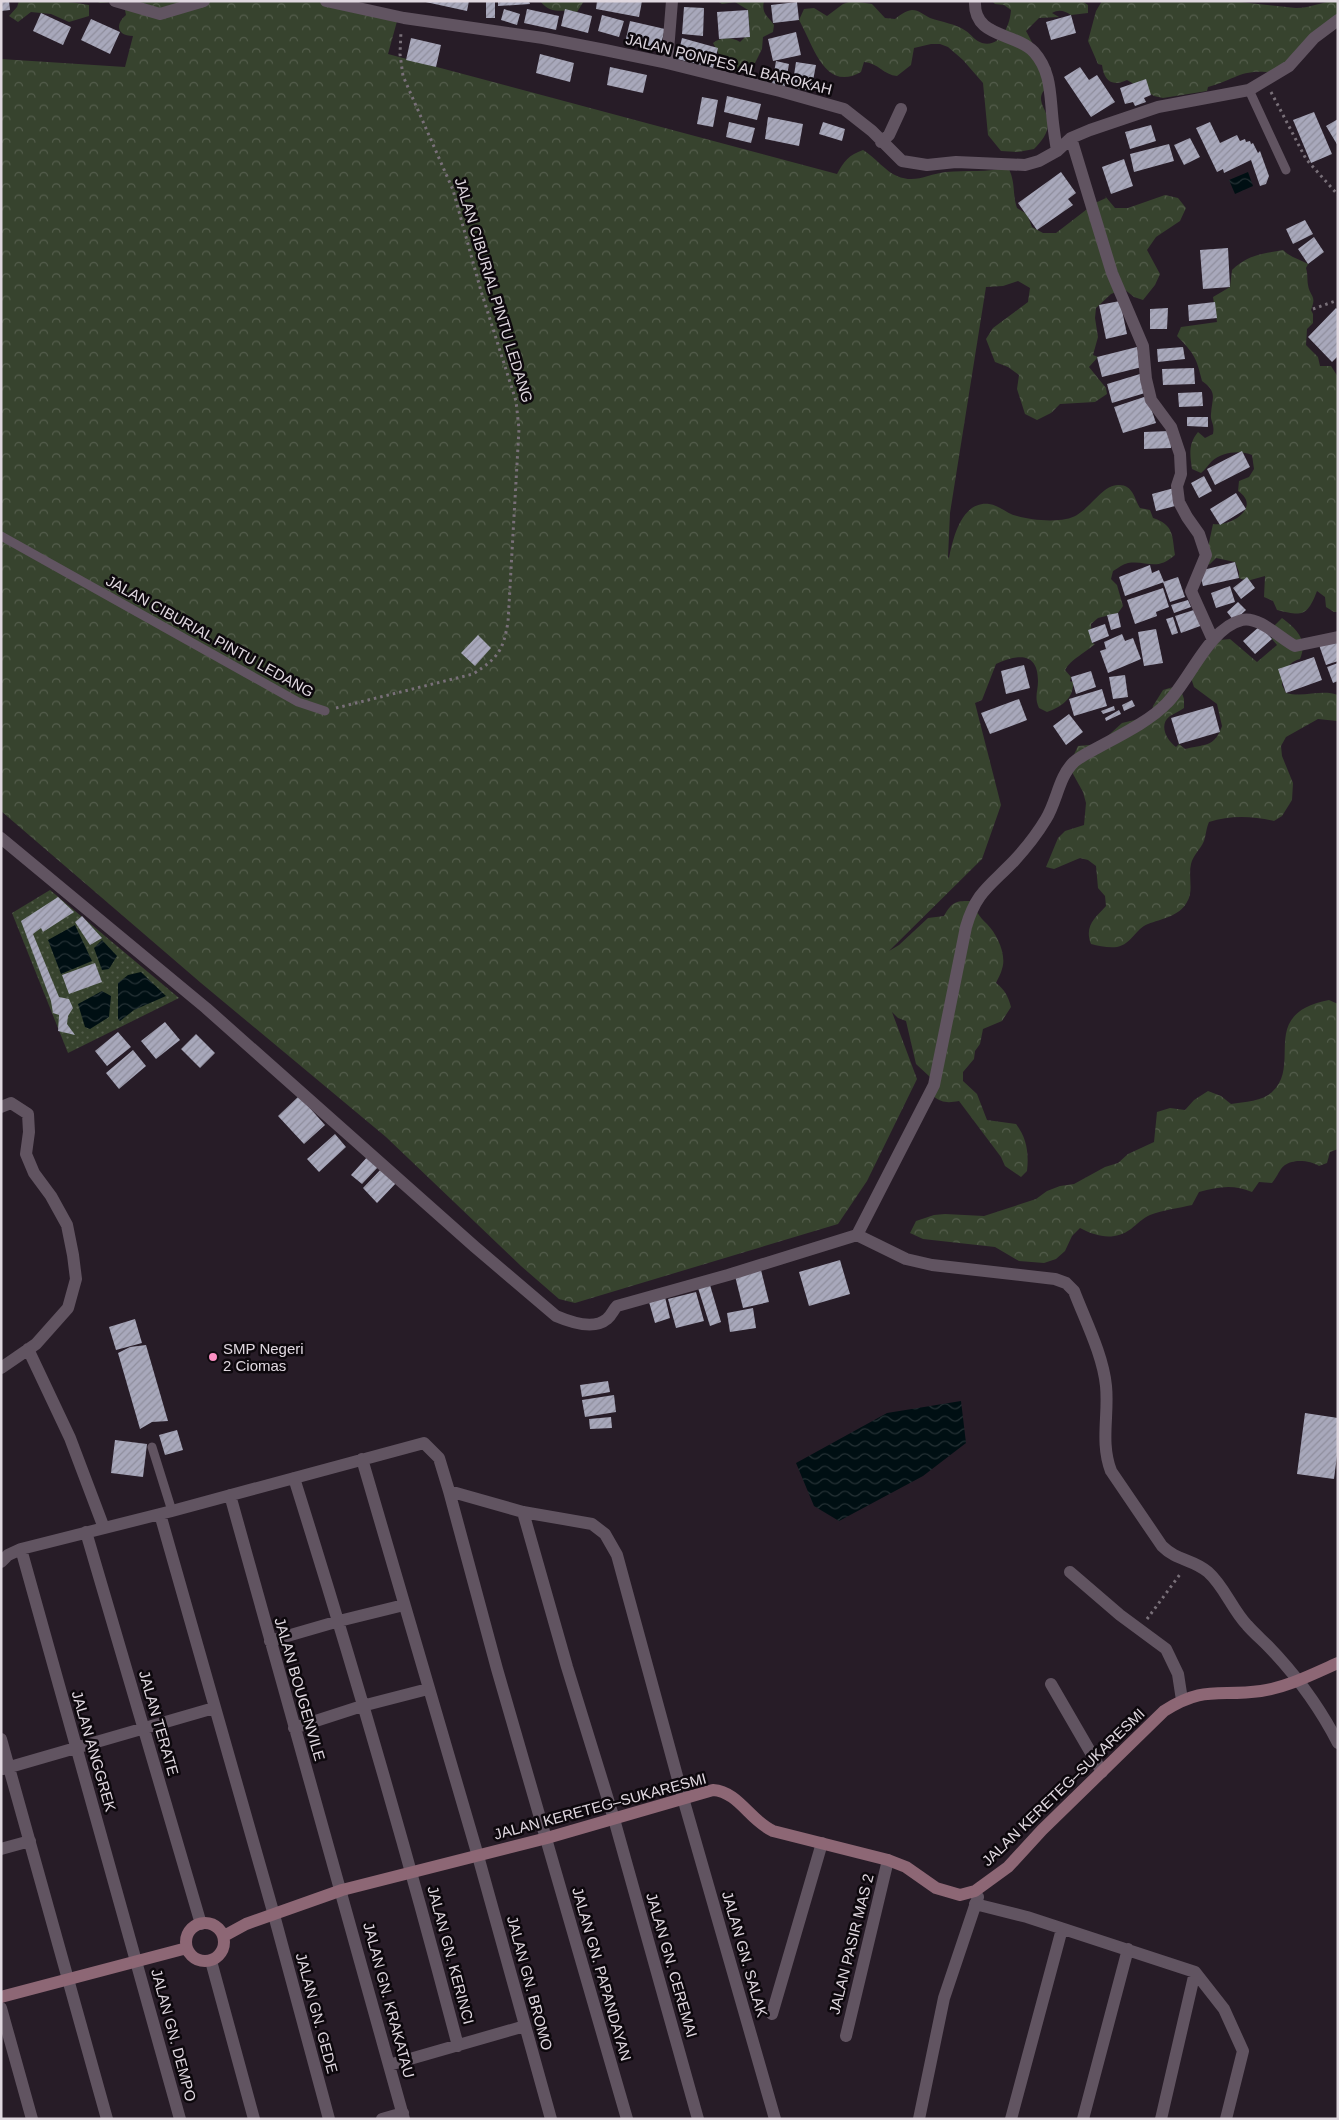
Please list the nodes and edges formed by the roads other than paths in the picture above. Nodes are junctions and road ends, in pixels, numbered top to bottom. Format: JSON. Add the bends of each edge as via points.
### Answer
{"nodes":[{"id":1,"x":115,"y":1,"type":"edge"},
{"id":2,"x":204,"y":1,"type":"edge"},
{"id":3,"x":326,"y":1,"type":"edge"},
{"id":4,"x":672,"y":1,"type":"edge"},
{"id":5,"x":975,"y":1,"type":"edge"},
{"id":6,"x":1338,"y":20,"type":"edge"},
{"id":7,"x":667,"y":63,"type":"junction"},
{"id":8,"x":1249,"y":90,"type":"junction"},
{"id":9,"x":901,"y":109,"type":"dead end"},
{"id":10,"x":1071,"y":138,"type":"junction"},
{"id":11,"x":881,"y":142,"type":"junction"},
{"id":12,"x":1057,"y":151,"type":"junction"},
{"id":13,"x":1286,"y":170,"type":"dead end"},
{"id":14,"x":1,"y":536,"type":"edge"},
{"id":15,"x":1338,"y":637,"type":"edge"},
{"id":16,"x":1212,"y":640,"type":"junction"},
{"id":17,"x":325,"y":711,"type":"road end"},
{"id":18,"x":1,"y":838,"type":"edge"},
{"id":19,"x":1,"y":1107,"type":"edge"},
{"id":20,"x":856,"y":1235,"type":"junction"},
{"id":21,"x":28,"y":1349,"type":"junction"},
{"id":22,"x":1,"y":1368,"type":"edge"},
{"id":23,"x":152,"y":1446,"type":"dead end"},
{"id":24,"x":362,"y":1459,"type":"junction"},
{"id":25,"x":294,"y":1478,"type":"junction"},
{"id":26,"x":449,"y":1491,"type":"junction"},
{"id":27,"x":230,"y":1496,"type":"junction"},
{"id":28,"x":166,"y":1512,"type":"junction"},
{"id":29,"x":524,"y":1512,"type":"junction"},
{"id":30,"x":104,"y":1528,"type":"junction"},
{"id":31,"x":86,"y":1532,"type":"junction"},
{"id":32,"x":21,"y":1549,"type":"junction"},
{"id":33,"x":1,"y":1562,"type":"edge"},
{"id":34,"x":1070,"y":1572,"type":"dead end"},
{"id":35,"x":404,"y":1605,"type":"junction"},
{"id":36,"x":339,"y":1621,"type":"junction"},
{"id":37,"x":270,"y":1641,"type":"junction"},
{"id":38,"x":1338,"y":1663,"type":"edge"},
{"id":39,"x":1298,"y":1681,"type":"junction"},
{"id":40,"x":1051,"y":1684,"type":"dead end"},
{"id":41,"x":428,"y":1689,"type":"junction"},
{"id":42,"x":1182,"y":1700,"type":"junction"},
{"id":43,"x":362,"y":1706,"type":"junction"},
{"id":44,"x":214,"y":1708,"type":"junction"},
{"id":45,"x":144,"y":1728,"type":"junction"},
{"id":46,"x":294,"y":1728,"type":"junction"},
{"id":47,"x":1,"y":1739,"type":"edge"},
{"id":48,"x":1338,"y":1743,"type":"edge"},
{"id":49,"x":76,"y":1747,"type":"junction"},
{"id":50,"x":5,"y":1768,"type":"edge"},
{"id":51,"x":1102,"y":1772,"type":"junction"},
{"id":52,"x":683,"y":1798,"type":"junction"},
{"id":53,"x":614,"y":1819,"type":"junction"},
{"id":54,"x":547,"y":1838,"type":"junction"},
{"id":55,"x":30,"y":1841,"type":"junction"},
{"id":56,"x":822,"y":1843,"type":"junction"},
{"id":57,"x":1,"y":1849,"type":"edge"},
{"id":58,"x":478,"y":1856,"type":"junction"},
{"id":59,"x":888,"y":1860,"type":"junction"},
{"id":60,"x":412,"y":1873,"type":"junction"},
{"id":61,"x":982,"y":1886,"type":"junction"},
{"id":62,"x":342,"y":1890,"type":"junction"},
{"id":63,"x":975,"y":1904,"type":"junction"},
{"id":64,"x":274,"y":1915,"type":"junction"},
{"id":65,"x":201,"y":1924,"type":"junction"},
{"id":66,"x":1062,"y":1929,"type":"junction"},
{"id":67,"x":224,"y":1936,"type":"junction"},
{"id":68,"x":187,"y":1948,"type":"junction"},
{"id":69,"x":1128,"y":1950,"type":"junction"},
{"id":70,"x":136,"y":1961,"type":"junction"},
{"id":71,"x":211,"y":1961,"type":"junction"},
{"id":72,"x":1195,"y":1972,"type":"junction"},
{"id":73,"x":69,"y":1979,"type":"junction"},
{"id":74,"x":1,"y":1997,"type":"edge"},
{"id":75,"x":1,"y":2008,"type":"edge"},
{"id":76,"x":772,"y":2014,"type":"dead end"},
{"id":77,"x":525,"y":2026,"type":"junction"},
{"id":78,"x":846,"y":2036,"type":"dead end"},
{"id":79,"x":458,"y":2046,"type":"junction"},
{"id":80,"x":389,"y":2065,"type":"junction"},
{"id":81,"x":404,"y":2116,"type":"edge"},
{"id":82,"x":32,"y":2119,"type":"edge"},
{"id":83,"x":107,"y":2119,"type":"edge"},
{"id":84,"x":180,"y":2119,"type":"edge"},
{"id":85,"x":254,"y":2119,"type":"edge"},
{"id":86,"x":329,"y":2119,"type":"edge"},
{"id":87,"x":382,"y":2119,"type":"edge"},
{"id":88,"x":552,"y":2119,"type":"edge"},
{"id":89,"x":626,"y":2119,"type":"edge"},
{"id":90,"x":698,"y":2119,"type":"edge"},
{"id":91,"x":774,"y":2119,"type":"edge"},
{"id":92,"x":919,"y":2119,"type":"edge"},
{"id":93,"x":1011,"y":2119,"type":"edge"},
{"id":94,"x":1084,"y":2119,"type":"edge"},
{"id":95,"x":1161,"y":2119,"type":"edge"},
{"id":96,"x":1226,"y":2119,"type":"edge"}],
"edges":[{"from":1,"to":2,"type":"street","via":[[160,14]]},
{"from":3,"to":7,"type":"street","name":"JALAN PONPES AL BAROKAH","via":[[404,18],[543,38]]},
{"from":4,"to":7,"type":"street"},
{"from":5,"to":12,"type":"street","via":[[980,22],[1025,45],[1045,69]]},
{"from":6,"to":8,"type":"street","name":"JALAN PONPES AL BAROKAH","via":[[1314,38],[1289,66]]},
{"from":7,"to":11,"type":"street","name":"JALAN PONPES AL BAROKAH","via":[[844,109]]},
{"from":8,"to":10,"type":"street","name":"JALAN PONPES AL BAROKAH","via":[[1158,107]]},
{"from":8,"to":13,"type":"lane"},
{"from":9,"to":11,"type":"street","via":[[889,135]]},
{"from":10,"to":12,"type":"street","name":"JALAN PONPES AL BAROKAH"},
{"from":10,"to":16,"type":"street","via":[[1112,273],[1141,340],[1151,400],[1171,427],[1180,454],[1180,502],[1199,534],[1206,555],[1191,591]]},
{"from":11,"to":12,"type":"street","name":"JALAN PONPES AL BAROKAH","via":[[902,161],[926,165],[956,162],[1025,165]]},
{"from":14,"to":17,"type":"lane","name":"JALAN CIBURIAL PINTU LEDANG","via":[[298,702]]},
{"from":15,"to":16,"type":"street","via":[[1295,646],[1262,624],[1241,620]]},
{"from":16,"to":20,"type":"street","via":[[1167,704],[1075,761],[1065,773],[1057,797],[1031,841],[982,892],[972,908],[934,1085]]},
{"from":18,"to":20,"type":"street","via":[[206,1008],[556,1316],[592,1324],[602,1322],[618,1306]]},
{"from":19,"to":21,"type":"street","via":[[11,1102],[28,1114],[26,1154],[34,1173],[67,1225],[76,1280],[68,1308]]},
{"from":20,"to":39,"type":"street","via":[[906,1259],[932,1265],[1055,1278],[1074,1291],[1104,1371],[1107,1397],[1104,1444],[1111,1471],[1162,1546],[1171,1555],[1190,1560],[1209,1573],[1247,1625]]},
{"from":21,"to":22,"type":"street"},
{"from":21,"to":30,"type":"street","via":[[70,1438]]},
{"from":23,"to":28,"type":"lane"},
{"from":24,"to":25,"type":"street"},
{"from":24,"to":26,"type":"street","name":"JALAN GN. PAPANDAYAN","via":[[424,1442],[439,1458]]},
{"from":24,"to":35,"type":"street","name":"JALAN GN. BROMO"},
{"from":25,"to":27,"type":"street"},
{"from":25,"to":36,"type":"street","name":"JALAN GN. KERINCI"},
{"from":26,"to":29,"type":"street","name":"JALAN GN. SALAK"},
{"from":26,"to":54,"type":"street","name":"JALAN GN. PAPANDAYAN"},
{"from":27,"to":28,"type":"street"},
{"from":27,"to":37,"type":"street","name":"JALAN BOUGENVILE"},
{"from":28,"to":30,"type":"street"},
{"from":28,"to":44,"type":"street","name":"JALAN GN. GEDE"},
{"from":29,"to":52,"type":"street","name":"JALAN GN. SALAK","via":[[592,1524],[605,1534],[617,1555]]},
{"from":29,"to":53,"type":"street","name":"JALAN GN. CEREMAI"},
{"from":30,"to":31,"type":"street"},
{"from":31,"to":32,"type":"street"},
{"from":31,"to":45,"type":"street","name":"JALAN TERATE"},
{"from":32,"to":33,"type":"street"},
{"from":32,"to":49,"type":"street","name":"JALAN ANGGREK"},
{"from":34,"to":42,"type":"street","via":[[1166,1649],[1178,1674]]},
{"from":35,"to":36,"type":"street"},
{"from":35,"to":41,"type":"street","name":"JALAN GN. BROMO"},
{"from":36,"to":37,"type":"street"},
{"from":36,"to":43,"type":"street","name":"JALAN GN. KERINCI"},
{"from":37,"to":46,"type":"street","name":"JALAN BOUGENVILE"},
{"from":38,"to":39,"type":"street","name":"JALAN KERETEG–SUKARESMI"},
{"from":39,"to":42,"type":"street","name":"JALAN KERETEG–SUKARESMI","via":[[1261,1691],[1213,1692]]},
{"from":39,"to":48,"type":"street"},
{"from":40,"to":51,"type":"street"},
{"from":41,"to":43,"type":"street"},
{"from":41,"to":58,"type":"street","name":"JALAN GN. BROMO"},
{"from":42,"to":51,"type":"street","name":"JALAN KERETEG–SUKARESMI","via":[[1164,1711]]},
{"from":43,"to":46,"type":"street"},
{"from":43,"to":60,"type":"street","name":"JALAN GN. KERINCI"},
{"from":44,"to":45,"type":"street"},
{"from":44,"to":64,"type":"street","name":"JALAN GN. GEDE"},
{"from":45,"to":49,"type":"street"},
{"from":45,"to":65,"type":"street","name":"JALAN TERATE"},
{"from":46,"to":62,"type":"street","name":"JALAN BOUGENVILE"},
{"from":47,"to":50,"type":"street"},
{"from":49,"to":50,"type":"street"},
{"from":49,"to":70,"type":"street","name":"JALAN ANGGREK"},
{"from":50,"to":55,"type":"street"},
{"from":51,"to":61,"type":"street","name":"JALAN KERETEG–SUKARESMI","via":[[1008,1867]]},
{"from":52,"to":53,"type":"street","name":"JALAN KERETEG–SUKARESMI"},
{"from":52,"to":56,"type":"street","name":"JALAN KERETEG–SUKARESMI","via":[[713,1790],[722,1791],[734,1798],[760,1826]]},
{"from":52,"to":91,"type":"street","name":"JALAN GN. SALAK"},
{"from":53,"to":54,"type":"street","name":"JALAN KERETEG–SUKARESMI"},
{"from":53,"to":90,"type":"street","name":"JALAN GN. CEREMAI"},
{"from":54,"to":58,"type":"street","name":"JALAN KERETEG–SUKARESMI"},
{"from":54,"to":89,"type":"street","name":"JALAN GN. PAPANDAYAN"},
{"from":55,"to":57,"type":"street"},
{"from":55,"to":73,"type":"street"},
{"from":56,"to":59,"type":"street","name":"JALAN KERETEG–SUKARESMI"},
{"from":56,"to":76,"type":"street"},
{"from":58,"to":60,"type":"street","name":"JALAN KERETEG–SUKARESMI"},
{"from":58,"to":77,"type":"street","name":"JALAN GN. BROMO"},
{"from":59,"to":61,"type":"street","name":"JALAN KERETEG–SUKARESMI","via":[[906,1867],[923,1880],[960,1895]]},
{"from":59,"to":78,"type":"street","name":"JALAN PASIR MAS 2"},
{"from":60,"to":62,"type":"street","name":"JALAN KERETEG–SUKARESMI"},
{"from":60,"to":79,"type":"street","name":"JALAN GN. KERINCI"},
{"from":61,"to":63,"type":"street"},
{"from":62,"to":64,"type":"street","name":"JALAN KERETEG–SUKARESMI"},
{"from":62,"to":80,"type":"street","name":"JALAN GN. KRAKATAU"},
{"from":63,"to":66,"type":"street"},
{"from":63,"to":92,"type":"street","via":[[944,1998]]},
{"from":64,"to":67,"type":"street","name":"JALAN KERETEG–SUKARESMI","via":[[246,1924]]},
{"from":64,"to":86,"type":"street","name":"JALAN GN. GEDE"},
{"from":65,"to":67,"type":"street","via":[[215,1926]]},
{"from":65,"to":68,"type":"street","via":[[189,1932]]},
{"from":66,"to":69,"type":"street"},
{"from":66,"to":93,"type":"street"},
{"from":67,"to":71,"type":"street","via":[[224,1948]]},
{"from":68,"to":70,"type":"street"},
{"from":68,"to":71,"type":"street","via":[[196,1959]]},
{"from":69,"to":72,"type":"street"},
{"from":69,"to":94,"type":"street"},
{"from":70,"to":73,"type":"street"},
{"from":70,"to":84,"type":"street","name":"JALAN GN. DEMPO"},
{"from":71,"to":85,"type":"street"},
{"from":72,"to":95,"type":"street"},
{"from":72,"to":96,"type":"street","via":[[1224,2009],[1243,2051]]},
{"from":73,"to":74,"type":"street"},
{"from":73,"to":83,"type":"street"},
{"from":75,"to":82,"type":"street"},
{"from":77,"to":79,"type":"street"},
{"from":77,"to":88,"type":"street","name":"JALAN GN. BROMO"},
{"from":79,"to":80,"type":"street"},
{"from":80,"to":81,"type":"street","name":"JALAN GN. KRAKATAU"},
{"from":81,"to":87,"type":"street"}]}
